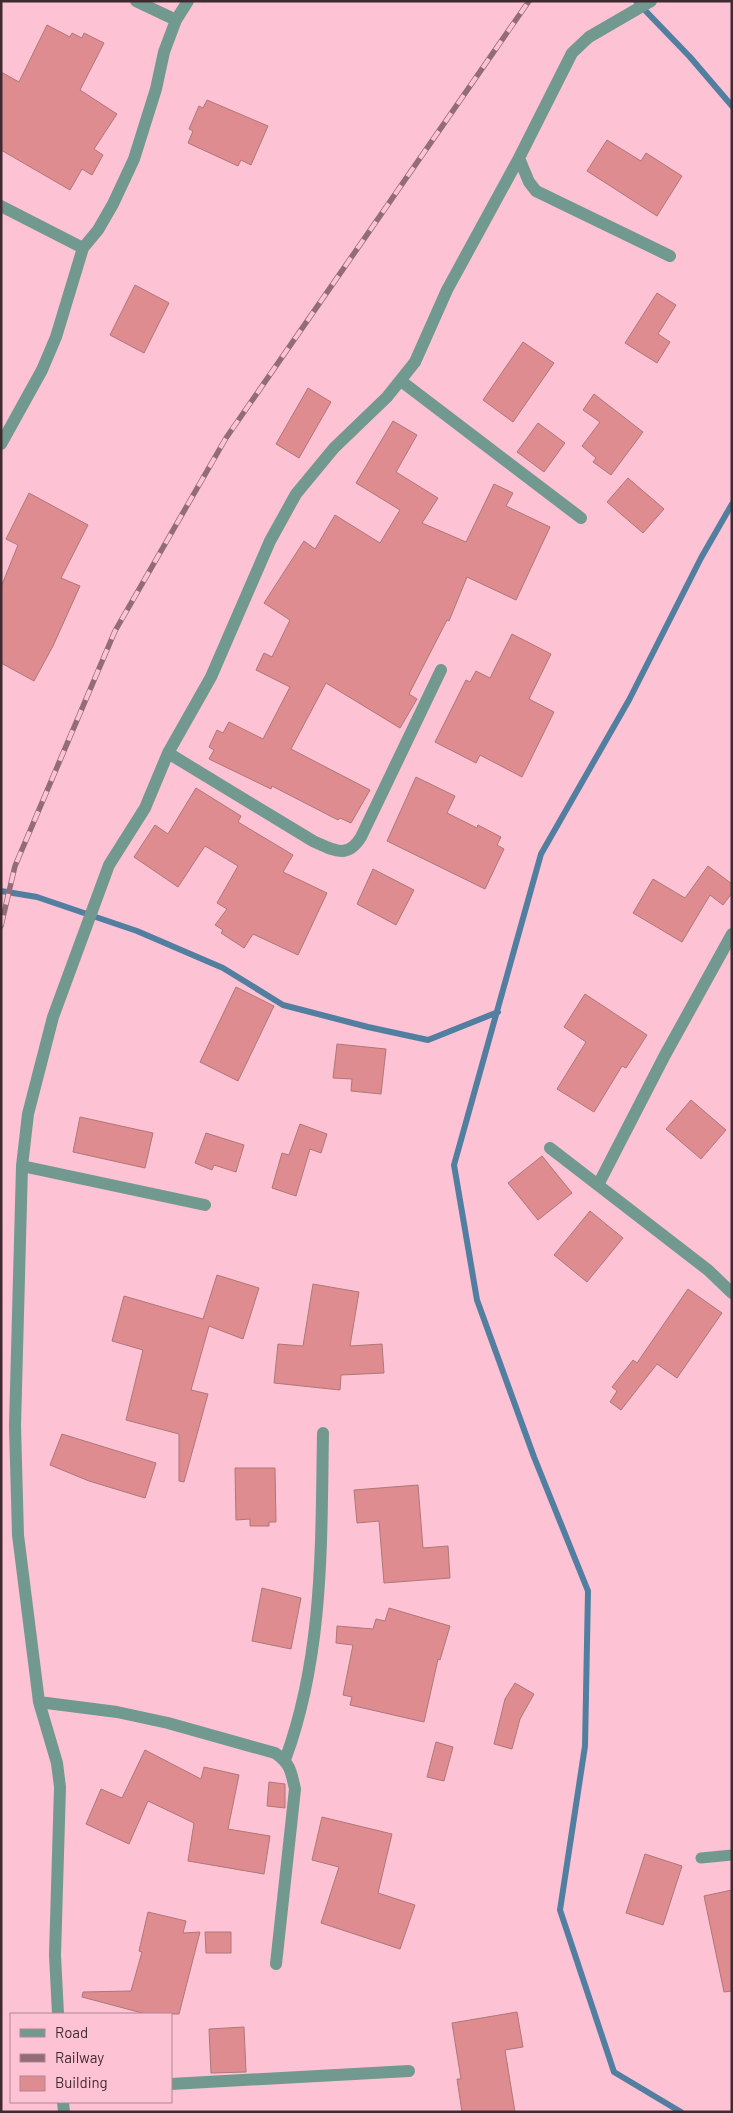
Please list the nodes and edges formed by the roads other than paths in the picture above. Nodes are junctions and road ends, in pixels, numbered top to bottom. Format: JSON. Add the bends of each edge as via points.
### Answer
{"nodes":[{"id":1,"x":136,"y":1,"type":"edge"},
{"id":2,"x":188,"y":1,"type":"edge"},
{"id":3,"x":651,"y":1,"type":"edge"},
{"id":4,"x":176,"y":20,"type":"junction"},
{"id":5,"x":519,"y":158,"type":"junction"},
{"id":6,"x":1,"y":206,"type":"edge"},
{"id":7,"x":83,"y":248,"type":"junction"},
{"id":8,"x":670,"y":256,"type":"dead end"},
{"id":9,"x":401,"y":381,"type":"junction"},
{"id":10,"x":1,"y":444,"type":"edge"},
{"id":11,"x":581,"y":518,"type":"dead end"},
{"id":12,"x":441,"y":670,"type":"dead end"},
{"id":13,"x":168,"y":753,"type":"junction"},
{"id":14,"x":732,"y":934,"type":"edge"},
{"id":15,"x":550,"y":1148,"type":"dead end"},
{"id":16,"x":22,"y":1166,"type":"junction"},
{"id":17,"x":598,"y":1185,"type":"junction"},
{"id":18,"x":205,"y":1205,"type":"dead end"},
{"id":19,"x":732,"y":1292,"type":"edge"},
{"id":20,"x":323,"y":1433,"type":"dead end"},
{"id":21,"x":39,"y":1702,"type":"junction"},
{"id":22,"x":285,"y":1760,"type":"junction"},
{"id":23,"x":732,"y":1855,"type":"edge"},
{"id":24,"x":701,"y":1858,"type":"dead end"},
{"id":25,"x":276,"y":1964,"type":"dead end"},
{"id":26,"x":58,"y":2013,"type":"edge"},
{"id":27,"x":409,"y":2071,"type":"dead end"},
{"id":28,"x":172,"y":2084,"type":"edge"}],
"edges":[{"from":1,"to":4,"type":"street"},
{"from":2,"to":4,"type":"street"},
{"from":3,"to":5,"type":"street","via":[[589,37],[572,53]]},
{"from":4,"to":7,"type":"street","via":[[134,159],[113,204]]},
{"from":5,"to":8,"type":"street","via":[[536,191]]},
{"from":5,"to":9,"type":"street","via":[[448,290],[416,362]]},
{"from":6,"to":7,"type":"street"},
{"from":7,"to":10,"type":"street","via":[[56,337],[42,370]]},
{"from":9,"to":11,"type":"street"},
{"from":9,"to":13,"type":"street","via":[[334,448],[296,494],[270,541],[211,677]]},
{"from":12,"to":13,"type":"street","via":[[361,837],[348,851],[333,850],[313,841]]},
{"from":13,"to":16,"type":"street","via":[[145,808],[109,865],[53,1017],[28,1114]]},
{"from":14,"to":17,"type":"street"},
{"from":15,"to":17,"type":"street"},
{"from":16,"to":18,"type":"street"},
{"from":16,"to":21,"type":"street","via":[[15,1426],[18,1535]]},
{"from":17,"to":19,"type":"street"},
{"from":20,"to":22,"type":"street","via":[[320,1574],[312,1660],[297,1728]]},
{"from":21,"to":22,"type":"street","via":[[117,1712],[168,1723],[275,1753]]},
{"from":21,"to":26,"type":"street","via":[[57,1763],[60,1788],[55,1955]]},
{"from":22,"to":25,"type":"street","via":[[295,1788]]},
{"from":23,"to":24,"type":"lane"},
{"from":27,"to":28,"type":"street"}]}
